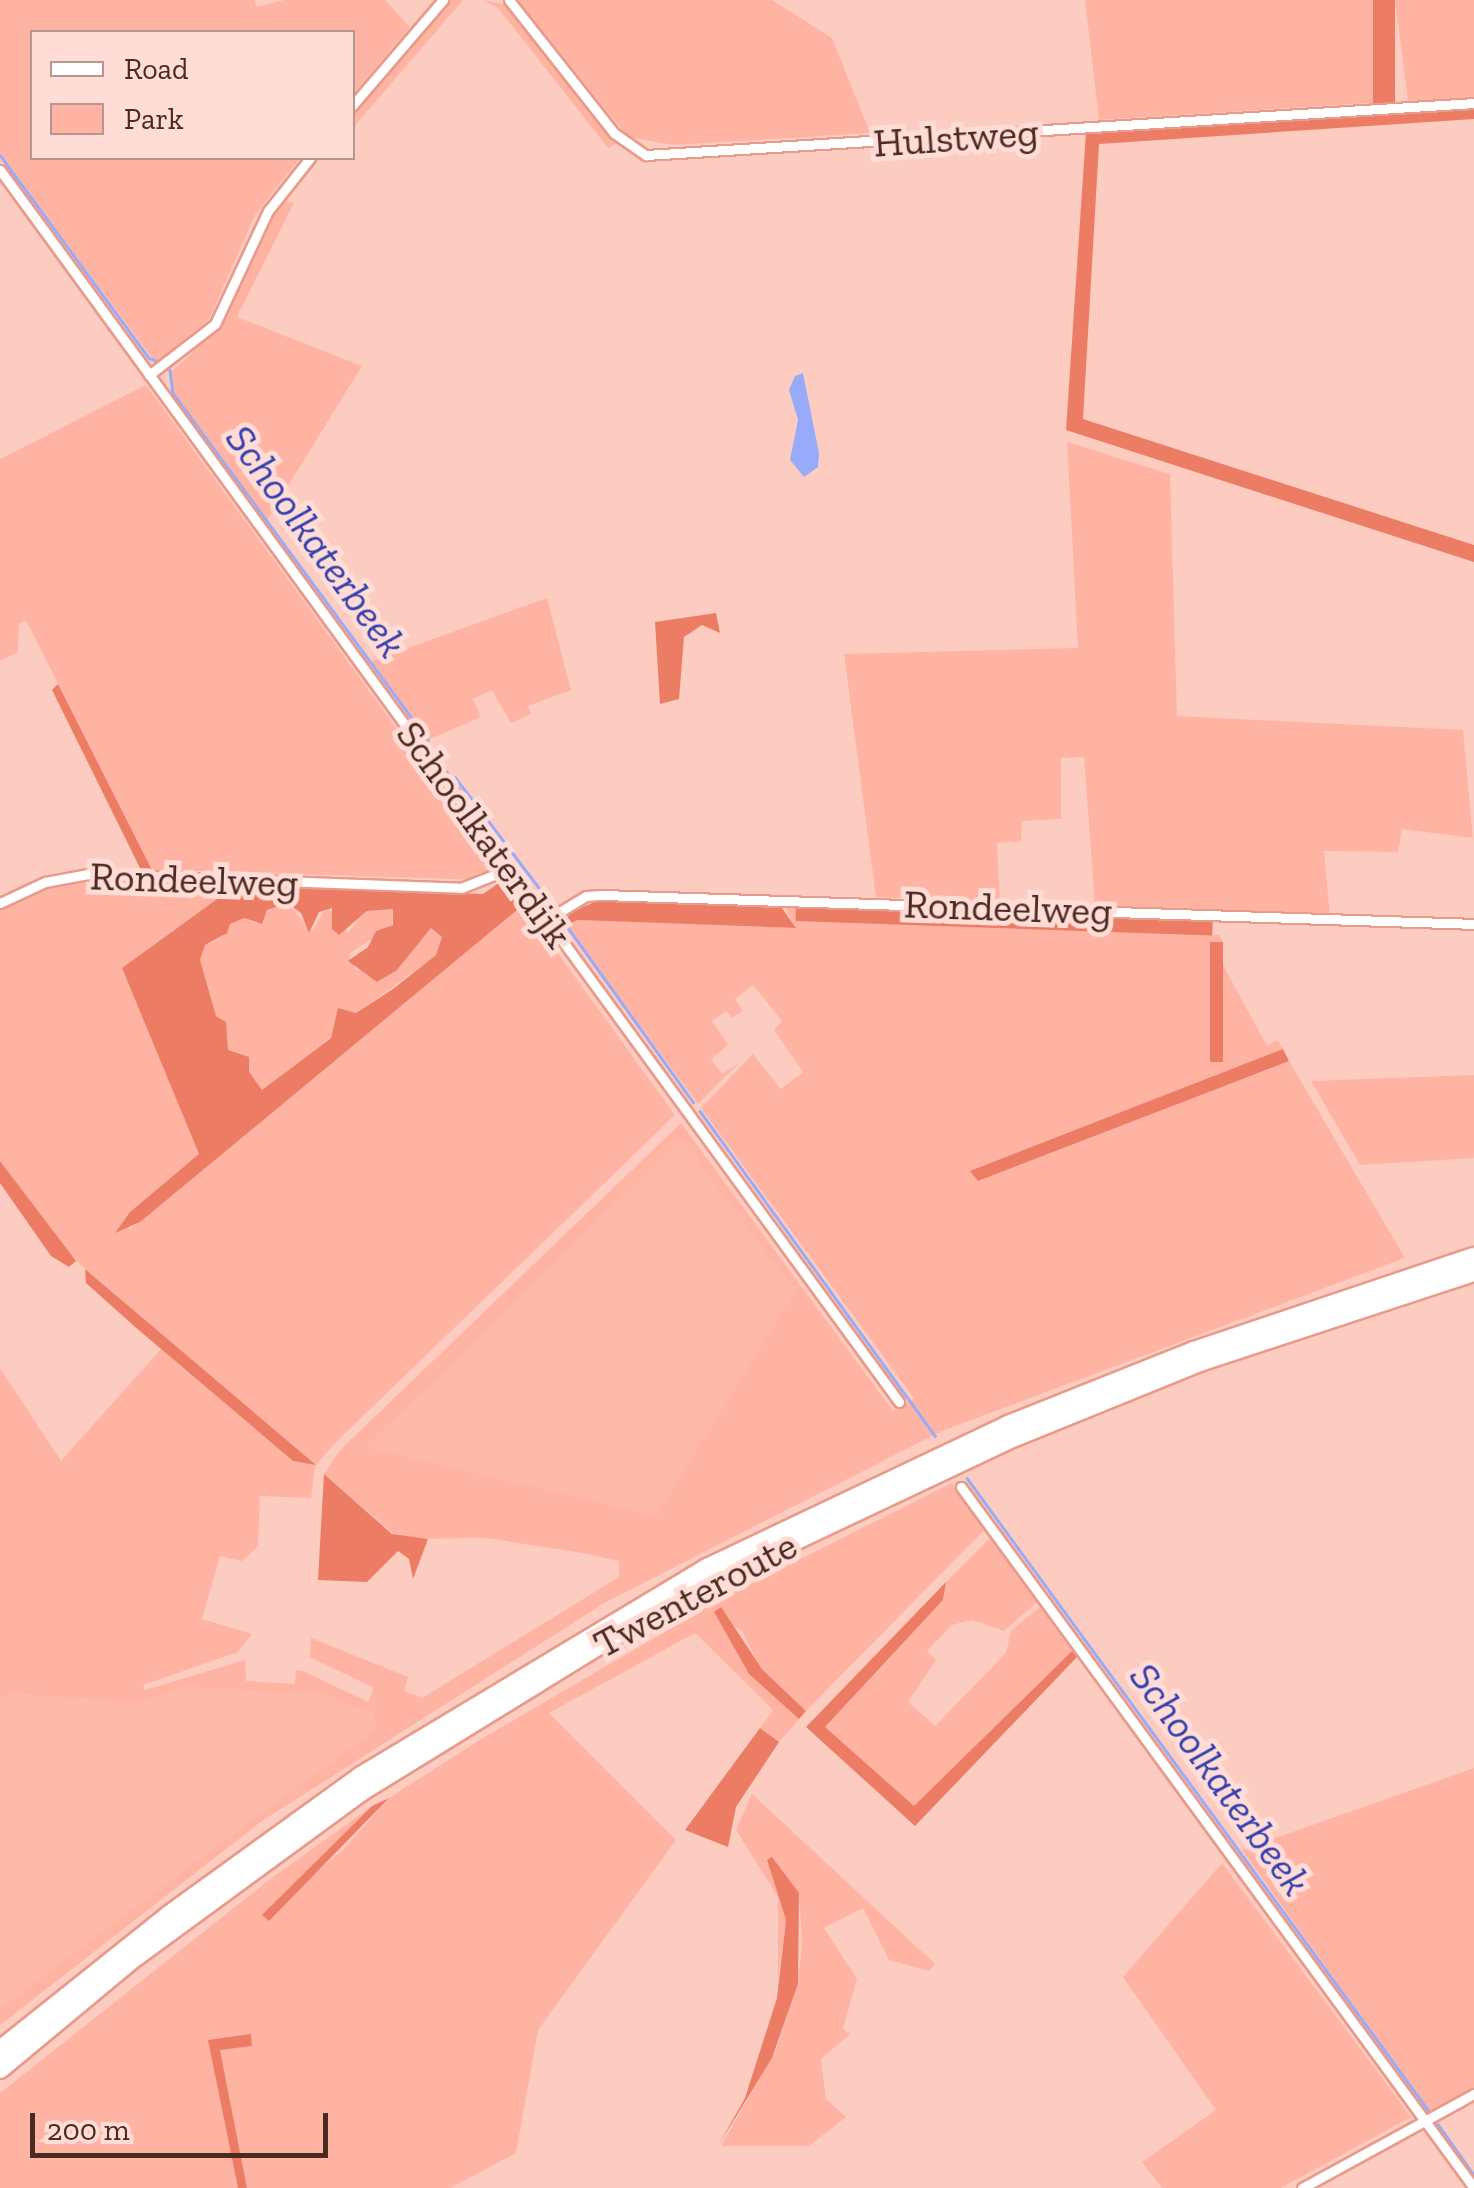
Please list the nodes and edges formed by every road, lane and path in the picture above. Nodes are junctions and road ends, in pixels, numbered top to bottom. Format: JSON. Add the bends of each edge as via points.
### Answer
{"nodes":[{"id":1,"x":443,"y":0,"type":"edge"},
{"id":2,"x":509,"y":0,"type":"edge"},
{"id":3,"x":355,"y":103,"type":"edge"},
{"id":4,"x":1474,"y":103,"type":"edge"},
{"id":5,"x":308,"y":160,"type":"edge"},
{"id":6,"x":0,"y":170,"type":"edge"},
{"id":7,"x":149,"y":375,"type":"junction"},
{"id":8,"x":510,"y":868,"type":"junction"},
{"id":9,"x":0,"y":903,"type":"edge"},
{"id":10,"x":548,"y":919,"type":"junction"},
{"id":11,"x":1474,"y":924,"type":"edge"},
{"id":12,"x":1474,"y":1257,"type":"edge"},
{"id":13,"x":1474,"y":1272,"type":"edge"},
{"id":14,"x":899,"y":1402,"type":"dead end"},
{"id":15,"x":962,"y":1487,"type":"dead end"},
{"id":16,"x":0,"y":2050,"type":"edge"},
{"id":17,"x":0,"y":2069,"type":"edge"},
{"id":18,"x":1474,"y":2094,"type":"edge"},
{"id":19,"x":1425,"y":2120,"type":"junction"},
{"id":20,"x":1302,"y":2188,"type":"edge"},
{"id":21,"x":1474,"y":2188,"type":"edge"}],
"edges":[{"from":1,"to":3,"type":"street"},
{"from":2,"to":4,"type":"street","name":"Hulstweg","via":[[614,133],[646,155]]},
{"from":5,"to":7,"type":"street","via":[[268,211],[215,324]]},
{"from":6,"to":7,"type":"street","name":"Schoolkaterdijk"},
{"from":7,"to":8,"type":"street","name":"Schoolkaterdijk"},
{"from":8,"to":9,"type":"street","name":"Rondeelweg","via":[[462,888],[88,874],[46,882]]},
{"from":8,"to":10,"type":"street","name":"Schoolkaterdijk"},
{"from":10,"to":11,"type":"street","name":"Rondeelweg","via":[[572,902],[602,895]]},
{"from":10,"to":14,"type":"street","name":"Schoolkaterdijk"},
{"from":12,"to":16,"type":"highway","name":"Twenteroute","via":[[1194,1351],[1008,1425],[707,1568],[361,1776],[169,1914]]},
{"from":13,"to":17,"type":"highway","name":"Twenteroute","via":[[1200,1362],[1014,1437],[656,1612],[362,1791],[130,1961]]},
{"from":15,"to":19,"type":"street"},
{"from":18,"to":19,"type":"street"},
{"from":19,"to":20,"type":"street"},
{"from":19,"to":21,"type":"street"}]}
